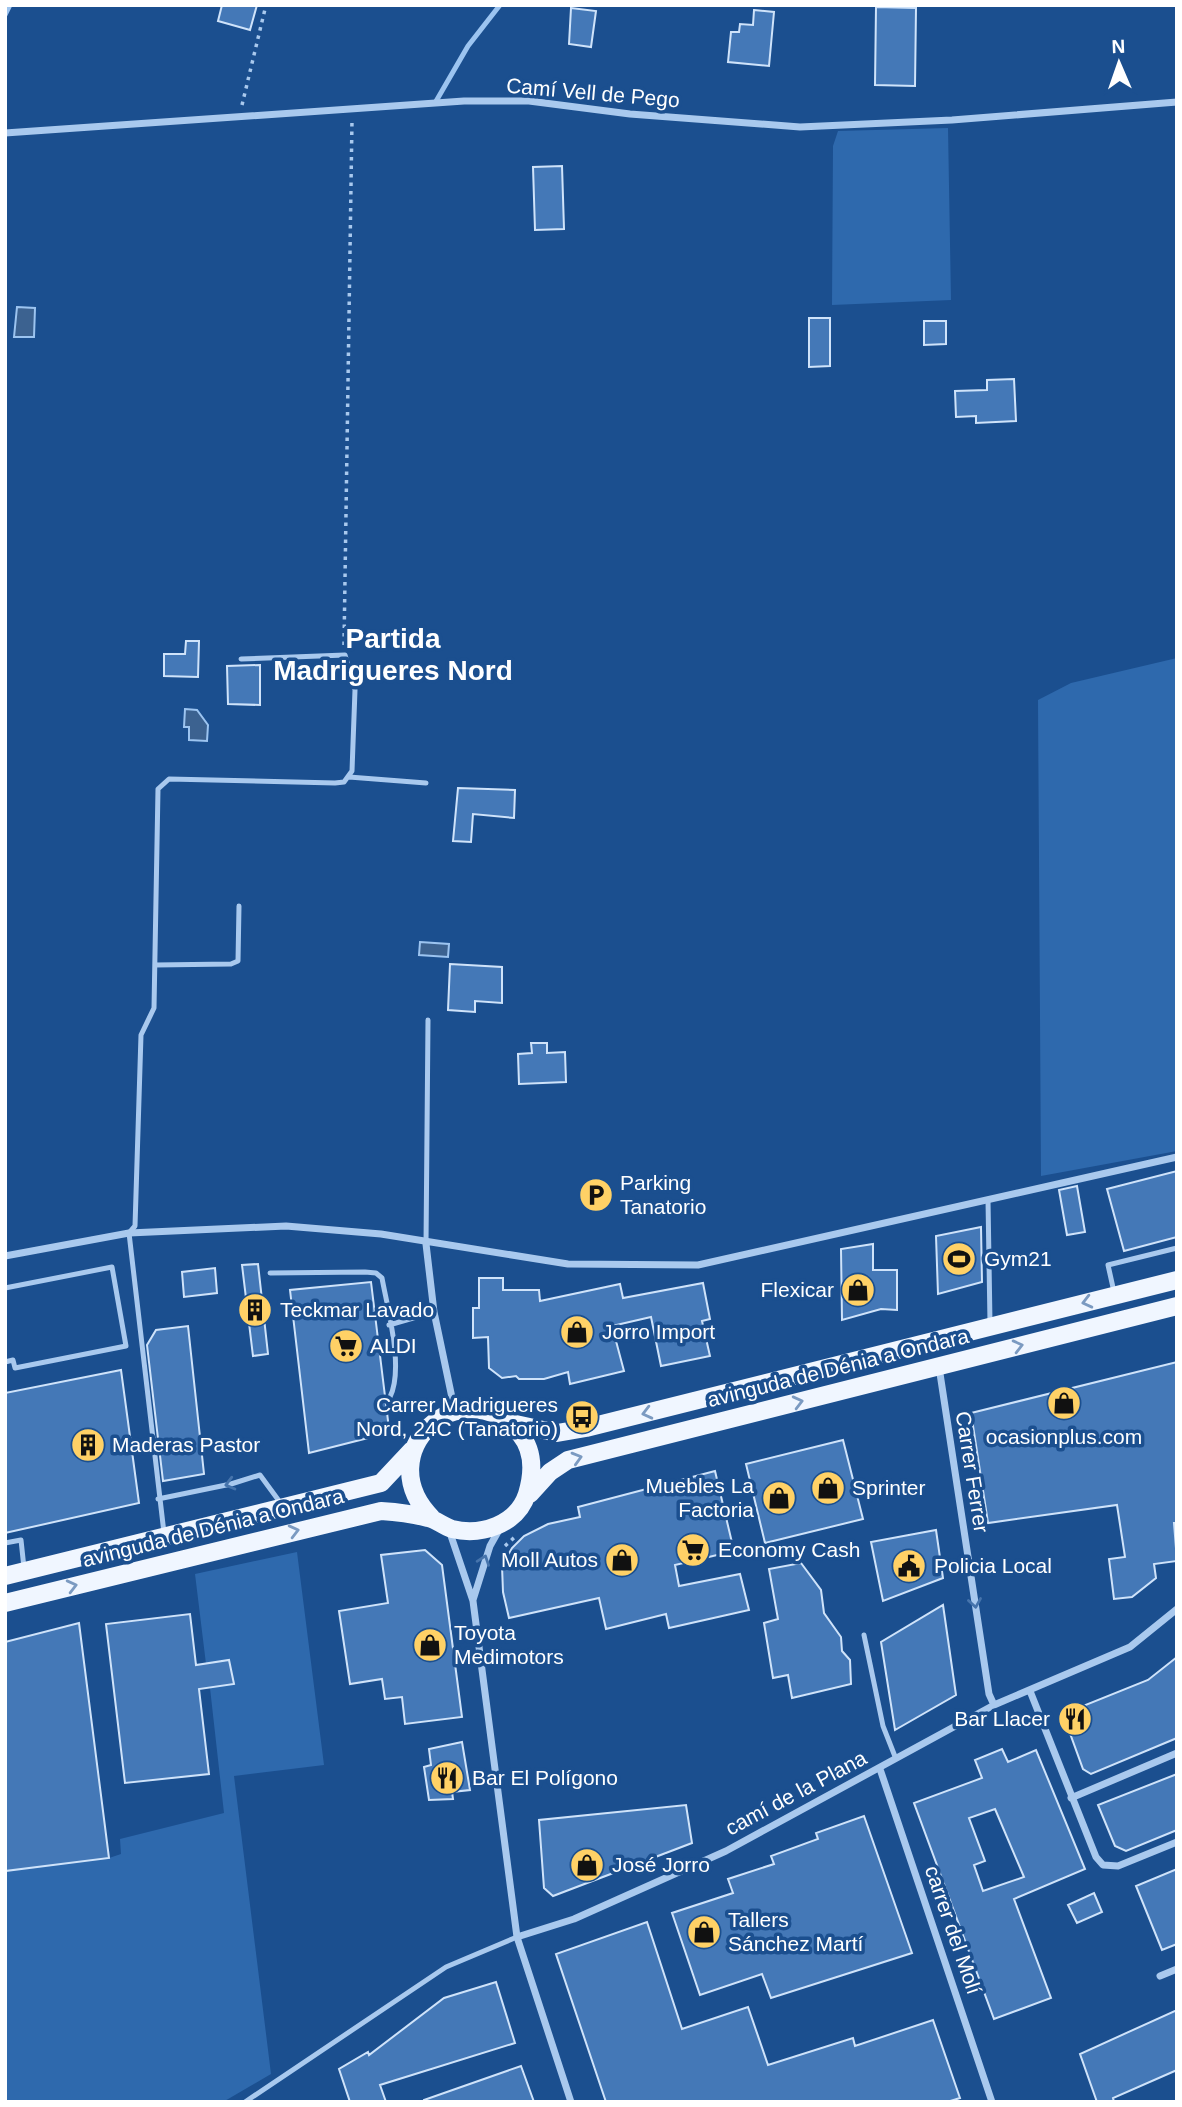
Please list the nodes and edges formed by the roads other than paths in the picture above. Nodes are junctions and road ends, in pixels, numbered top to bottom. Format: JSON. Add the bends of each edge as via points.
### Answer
{"nodes":[{"id":1,"x":1177,"y":102,"type":"edge"},
{"id":2,"x":5,"y":133,"type":"edge"},
{"id":3,"x":241,"y":659,"type":"dead end"},
{"id":4,"x":349,"y":777,"type":"junction"},
{"id":5,"x":426,"y":783,"type":"dead end"},
{"id":6,"x":239,"y":906,"type":"dead end"},
{"id":7,"x":155,"y":965,"type":"junction"},
{"id":8,"x":428,"y":1020,"type":"dead end"},
{"id":9,"x":1177,"y":1157,"type":"edge"},
{"id":10,"x":988,"y":1200,"type":"junction"},
{"id":11,"x":129,"y":1233,"type":"junction"},
{"id":12,"x":426,"y":1244,"type":"junction"},
{"id":13,"x":1177,"y":1248,"type":"edge"},
{"id":14,"x":5,"y":1256,"type":"edge"},
{"id":15,"x":270,"y":1273,"type":"dead end"},
{"id":16,"x":1177,"y":1280,"type":"edge"},
{"id":17,"x":5,"y":1288,"type":"edge"},
{"id":18,"x":1115,"y":1295,"type":"junction"},
{"id":19,"x":1177,"y":1306,"type":"edge"},
{"id":20,"x":434,"y":1312,"type":"junction"},
{"id":21,"x":389,"y":1325,"type":"junction"},
{"id":22,"x":990,"y":1326,"type":"junction"},
{"id":23,"x":5,"y":1362,"type":"edge"},
{"id":24,"x":939,"y":1366,"type":"junction"},
{"id":25,"x":390,"y":1397,"type":"dead end"},
{"id":26,"x":455,"y":1412,"type":"junction"},
{"id":27,"x":510,"y":1423,"type":"junction"},
{"id":28,"x":412,"y":1450,"type":"junction"},
{"id":29,"x":158,"y":1499,"type":"junction"},
{"id":30,"x":525,"y":1500,"type":"junction"},
{"id":31,"x":282,"y":1505,"type":"junction"},
{"id":32,"x":503,"y":1522,"type":"junction"},
{"id":33,"x":440,"y":1523,"type":"junction"},
{"id":34,"x":164,"y":1535,"type":"junction"},
{"id":35,"x":5,"y":1543,"type":"edge"},
{"id":36,"x":25,"y":1571,"type":"junction"},
{"id":37,"x":5,"y":1576,"type":"edge"},
{"id":38,"x":472,"y":1601,"type":"junction"},
{"id":39,"x":5,"y":1602,"type":"edge"},
{"id":40,"x":1177,"y":1609,"type":"edge"},
{"id":41,"x":864,"y":1634,"type":"dead end"},
{"id":42,"x":1030,"y":1691,"type":"junction"},
{"id":43,"x":994,"y":1706,"type":"junction"},
{"id":44,"x":1177,"y":1754,"type":"edge"},
{"id":45,"x":895,"y":1759,"type":"junction"},
{"id":46,"x":880,"y":1769,"type":"junction"},
{"id":47,"x":1072,"y":1798,"type":"junction"},
{"id":48,"x":1177,"y":1842,"type":"edge"},
{"id":49,"x":517,"y":1937,"type":"junction"},
{"id":50,"x":1177,"y":1969,"type":"edge"},
{"id":51,"x":1160,"y":1976,"type":"dead end"},
{"id":52,"x":245,"y":2102,"type":"edge"},
{"id":53,"x":571,"y":2102,"type":"edge"},
{"id":54,"x":992,"y":2102,"type":"edge"}],
"edges":[{"from":1,"to":2,"type":"street","name":"Camí Vell de Pego","via":[[800,127],[528,101],[353,108]]},
{"from":3,"to":4,"type":"lane","via":[[345,655],[355,690]]},
{"from":4,"to":5,"type":"lane"},
{"from":4,"to":7,"type":"lane","via":[[335,783],[178,779],[162,784]]},
{"from":6,"to":7,"type":"lane","via":[[239,961]]},
{"from":7,"to":11,"type":"lane","via":[[154,1008],[141,1035],[135,1226]]},
{"from":8,"to":12,"type":"lane"},
{"from":9,"to":10,"type":"street"},
{"from":10,"to":12,"type":"street","via":[[698,1265],[568,1264]]},
{"from":10,"to":22,"type":"lane"},
{"from":11,"to":12,"type":"street","via":[[286,1226],[381,1234]]},
{"from":11,"to":14,"type":"street"},
{"from":11,"to":29,"type":"lane"},
{"from":12,"to":20,"type":"street"},
{"from":13,"to":18,"type":"lane","via":[[1108,1265]]},
{"from":15,"to":21,"type":"lane","via":[[376,1273],[382,1278]]},
{"from":16,"to":18,"type":"main road","name":"avinguda de Dénia a Ondara"},
{"from":17,"to":23,"type":"lane","via":[[112,1267],[127,1346],[15,1368],[13,1360]]},
{"from":18,"to":22,"type":"main road","name":"avinguda de Dénia a Ondara","one_way":true},
{"from":24,"to":19,"type":"main road","name":"avinguda de Dénia a Ondara","one_way":true},
{"from":20,"to":21,"type":"lane"},
{"from":20,"to":26,"type":"street"},
{"from":21,"to":25,"type":"lane","via":[[397,1380]]},
{"from":22,"to":27,"type":"main road","name":"avinguda de Dénia a Ondara","one_way":true,"via":[[586,1428],[558,1433]]},
{"from":30,"to":24,"type":"main road","name":"avinguda de Dénia a Ondara","one_way":true,"via":[[568,1460]]},
{"from":24,"to":43,"type":"street","name":"Carrer Ferrer","one_way":true},
{"from":26,"to":27,"type":"main road","via":[[479,1409]]},
{"from":26,"to":28,"type":"main road","via":[[427,1427]]},
{"from":27,"to":30,"type":"main road","via":[[524,1439],[531,1459],[532,1480]]},
{"from":28,"to":31,"type":"main road","name":"avinguda de Dénia a Ondara","via":[[381,1483]]},
{"from":28,"to":33,"type":"main road","via":[[414,1495]]},
{"from":31,"to":29,"type":"lane","one_way":true,"via":[[260,1475]]},
{"from":29,"to":34,"type":"lane"},
{"from":30,"to":32,"type":"main road"},
{"from":31,"to":34,"type":"main road","name":"avinguda de Dénia a Ondara"},
{"from":32,"to":33,"type":"main road","via":[[476,1532]]},
{"from":38,"to":32,"type":"street","one_way":true,"via":[[489,1546]]},
{"from":33,"to":38,"type":"street"},
{"from":39,"to":33,"type":"main road","name":"avinguda de Dénia a Ondara","one_way":true,"via":[[362,1515],[396,1512]]},
{"from":34,"to":36,"type":"main road","name":"avinguda de Dénia a Ondara"},
{"from":35,"to":36,"type":"lane","via":[[21,1540]]},
{"from":36,"to":37,"type":"main road","name":"avinguda de Dénia a Ondara"},
{"from":38,"to":49,"type":"street"},
{"from":40,"to":42,"type":"street","name":"camí de la Plana","via":[[1130,1647]]},
{"from":41,"to":45,"type":"lane","via":[[883,1726]]},
{"from":42,"to":43,"type":"street","name":"camí de la Plana"},
{"from":42,"to":47,"type":"street"},
{"from":43,"to":45,"type":"street","name":"camí de la Plana"},
{"from":44,"to":47,"type":"street"},
{"from":45,"to":46,"type":"street","name":"camí de la Plana"},
{"from":46,"to":49,"type":"street","name":"camí de la Plana","via":[[726,1850],[575,1919]]},
{"from":46,"to":54,"type":"street","name":"carrer del Molí"},
{"from":47,"to":48,"type":"street","via":[[1103,1865],[1118,1867]]},
{"from":49,"to":52,"type":"lane","name":"camí de la Plana","via":[[446,1967]]},
{"from":49,"to":53,"type":"street"},
{"from":50,"to":51,"type":"street"}]}
